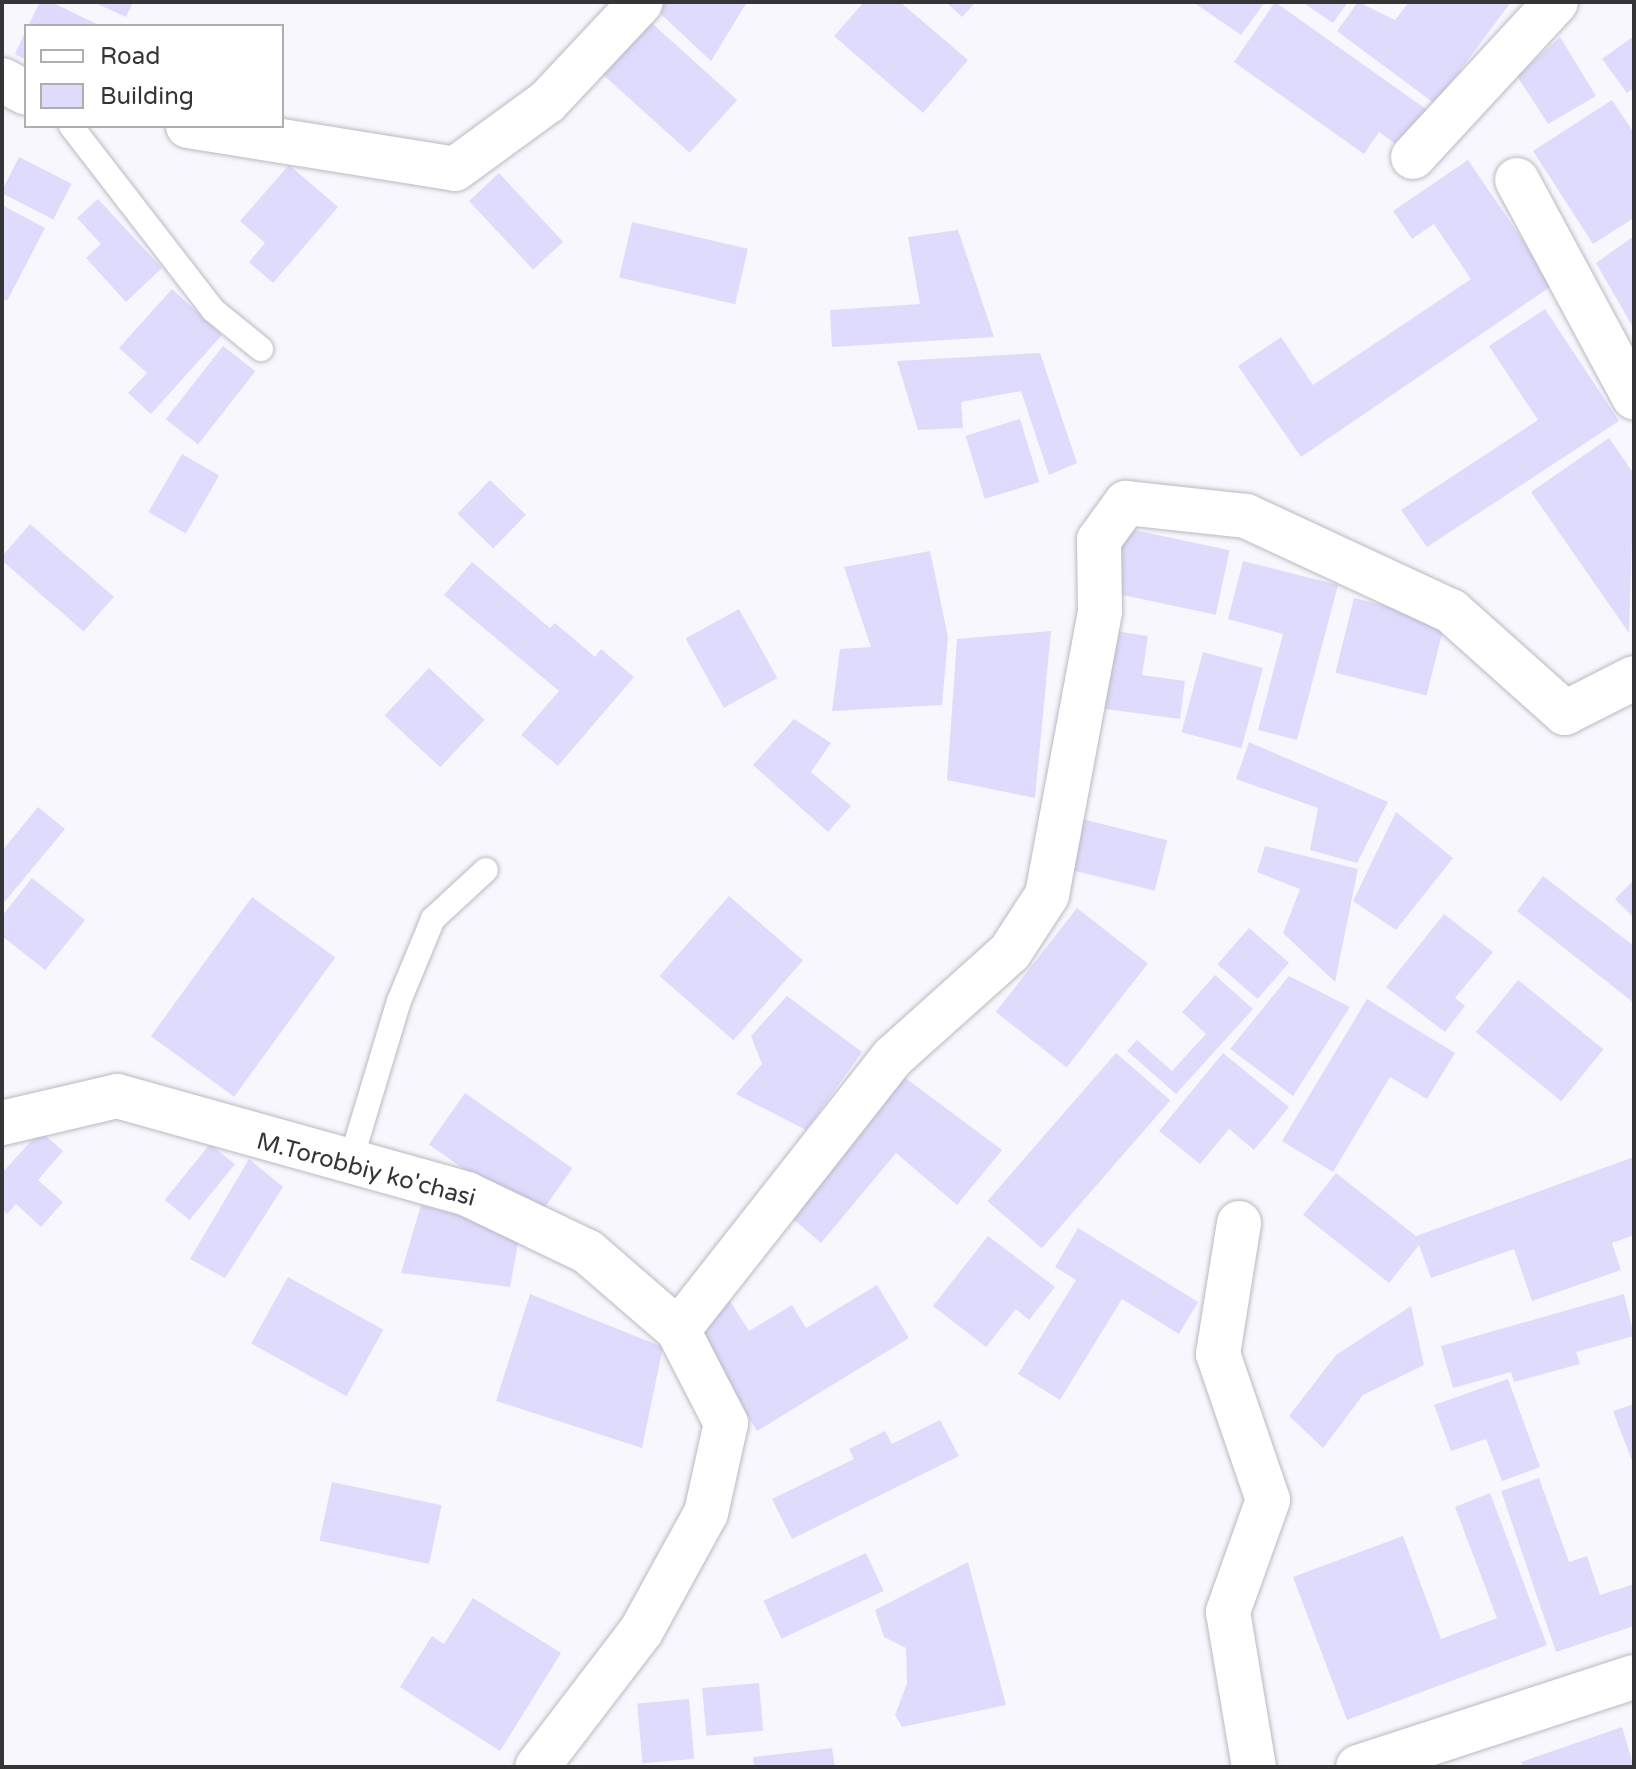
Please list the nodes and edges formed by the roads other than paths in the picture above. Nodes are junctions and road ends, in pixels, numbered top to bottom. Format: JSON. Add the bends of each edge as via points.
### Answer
{"nodes":[{"id":1,"x":641,"y":2,"type":"edge"},
{"id":2,"x":1556,"y":2,"type":"edge"},
{"id":3,"x":2,"y":80,"type":"edge"},
{"id":4,"x":24,"y":92,"type":"edge"},
{"id":5,"x":73,"y":128,"type":"edge"},
{"id":6,"x":200,"y":128,"type":"edge"},
{"id":7,"x":1413,"y":157,"type":"dead end"},
{"id":8,"x":1517,"y":180,"type":"dead end"},
{"id":9,"x":261,"y":349,"type":"dead end"},
{"id":10,"x":1634,"y":397,"type":"edge"},
{"id":11,"x":1634,"y":678,"type":"edge"},
{"id":12,"x":486,"y":870,"type":"dead end"},
{"id":13,"x":2,"y":1123,"type":"edge"},
{"id":14,"x":350,"y":1163,"type":"junction"},
{"id":15,"x":1239,"y":1223,"type":"dead end"},
{"id":16,"x":678,"y":1330,"type":"junction"},
{"id":17,"x":1634,"y":1677,"type":"edge"},
{"id":18,"x":537,"y":1767,"type":"edge"},
{"id":19,"x":1254,"y":1767,"type":"edge"},
{"id":20,"x":1358,"y":1767,"type":"edge"}],
"edges":[{"from":1,"to":6,"type":"street","via":[[547,102],[455,169]]},
{"from":2,"to":7,"type":"street"},
{"from":3,"to":4,"type":"street"},
{"from":5,"to":9,"type":"lane","via":[[213,310]]},
{"from":8,"to":10,"type":"street"},
{"from":11,"to":16,"type":"street","via":[[1565,713],[1451,611],[1246,516],[1126,503],[1099,540],[1100,611],[1047,895],[1010,952],[893,1057]]},
{"from":12,"to":14,"type":"lane","via":[[433,919],[399,1001]]},
{"from":13,"to":14,"type":"street","name":"M.Torobbiy ko'chasi","via":[[117,1096]]},
{"from":14,"to":16,"type":"street","name":"M.Torobbiy ko'chasi","via":[[467,1194],[588,1252]]},
{"from":15,"to":19,"type":"street","via":[[1218,1354],[1268,1500],[1228,1612]]},
{"from":16,"to":18,"type":"street","name":"M.Torobbiy ko'chasi","via":[[726,1423],[706,1513],[641,1631]]},
{"from":17,"to":20,"type":"street"}]}
